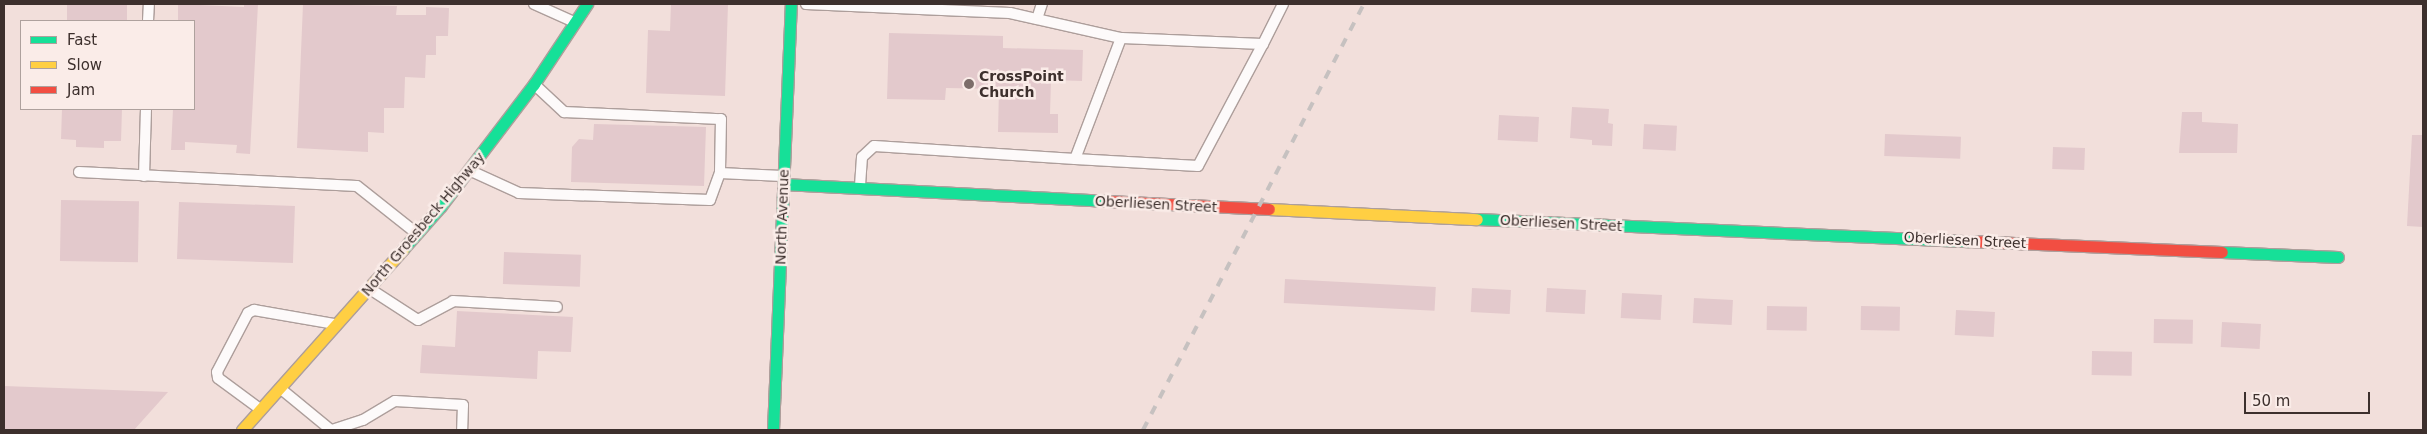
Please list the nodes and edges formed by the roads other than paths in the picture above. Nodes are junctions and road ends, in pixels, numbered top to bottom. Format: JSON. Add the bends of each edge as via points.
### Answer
{"nodes":[{"id":1,"x":149,"y":4,"type":"edge"},
{"id":2,"x":534,"y":4,"type":"edge"},
{"id":3,"x":587,"y":4,"type":"edge"},
{"id":4,"x":792,"y":4,"type":"edge"},
{"id":5,"x":806,"y":4,"type":"edge"},
{"id":6,"x":1042,"y":4,"type":"edge"},
{"id":7,"x":1283,"y":4,"type":"edge"},
{"id":8,"x":1037,"y":19,"type":"junction"},
{"id":9,"x":148,"y":20,"type":"edge"},
{"id":10,"x":575,"y":23,"type":"junction"},
{"id":11,"x":1121,"y":38,"type":"junction"},
{"id":12,"x":1263,"y":44,"type":"junction"},
{"id":13,"x":534,"y":84,"type":"junction"},
{"id":14,"x":146,"y":110,"type":"edge"},
{"id":15,"x":1075,"y":159,"type":"junction"},
{"id":16,"x":470,"y":170,"type":"junction"},
{"id":17,"x":79,"y":172,"type":"dead end"},
{"id":18,"x":720,"y":173,"type":"junction"},
{"id":19,"x":144,"y":176,"type":"junction"},
{"id":20,"x":783,"y":180,"type":"junction"},
{"id":21,"x":860,"y":188,"type":"junction"},
{"id":22,"x":418,"y":234,"type":"junction"},
{"id":23,"x":2338,"y":257,"type":"dead end"},
{"id":24,"x":370,"y":289,"type":"junction"},
{"id":25,"x":558,"y":307,"type":"dead end"},
{"id":26,"x":338,"y":324,"type":"junction"},
{"id":27,"x":280,"y":388,"type":"junction"},
{"id":28,"x":261,"y":410,"type":"junction"},
{"id":29,"x":242,"y":430,"type":"edge"},
{"id":30,"x":331,"y":430,"type":"edge"},
{"id":31,"x":462,"y":430,"type":"edge"},
{"id":32,"x":774,"y":430,"type":"edge"}],
"edges":[{"from":1,"to":9,"type":"lane"},
{"from":2,"to":10,"type":"lane"},
{"from":3,"to":10,"type":"street","name":"North Groesbeck Highway"},
{"from":4,"to":20,"type":"street","name":"North Avenue"},
{"from":5,"to":8,"type":"lane","via":[[1010,13]]},
{"from":6,"to":8,"type":"lane"},
{"from":7,"to":12,"type":"lane"},
{"from":8,"to":11,"type":"lane"},
{"from":10,"to":13,"type":"street","name":"North Groesbeck Highway"},
{"from":11,"to":12,"type":"lane"},
{"from":11,"to":15,"type":"lane"},
{"from":12,"to":15,"type":"lane","via":[[1198,166]]},
{"from":13,"to":16,"type":"street","name":"North Groesbeck Highway"},
{"from":13,"to":18,"type":"lane","via":[[564,112],[721,118]]},
{"from":14,"to":19,"type":"lane"},
{"from":15,"to":21,"type":"lane","via":[[874,146],[862,157]]},
{"from":16,"to":18,"type":"lane","via":[[520,193],[710,200]]},
{"from":16,"to":22,"type":"street","name":"North Groesbeck Highway"},
{"from":17,"to":19,"type":"lane"},
{"from":18,"to":20,"type":"lane"},
{"from":19,"to":22,"type":"lane","via":[[357,186]]},
{"from":20,"to":21,"type":"street","name":"Oberliesen Street"},
{"from":20,"to":32,"type":"street","name":"North Avenue"},
{"from":21,"to":23,"type":"street","name":"Oberliesen Street"},
{"from":22,"to":24,"type":"street","name":"North Groesbeck Highway"},
{"from":24,"to":25,"type":"lane","via":[[418,320],[453,301]]},
{"from":24,"to":26,"type":"street","name":"North Groesbeck Highway"},
{"from":26,"to":27,"type":"street","name":"North Groesbeck Highway"},
{"from":26,"to":28,"type":"lane","via":[[254,310],[248,313],[217,372],[218,378]]},
{"from":27,"to":28,"type":"street","name":"North Groesbeck Highway"},
{"from":27,"to":30,"type":"lane"},
{"from":28,"to":29,"type":"street","name":"North Groesbeck Highway"},
{"from":30,"to":31,"type":"lane","via":[[363,420],[395,401],[462,405]]}]}
